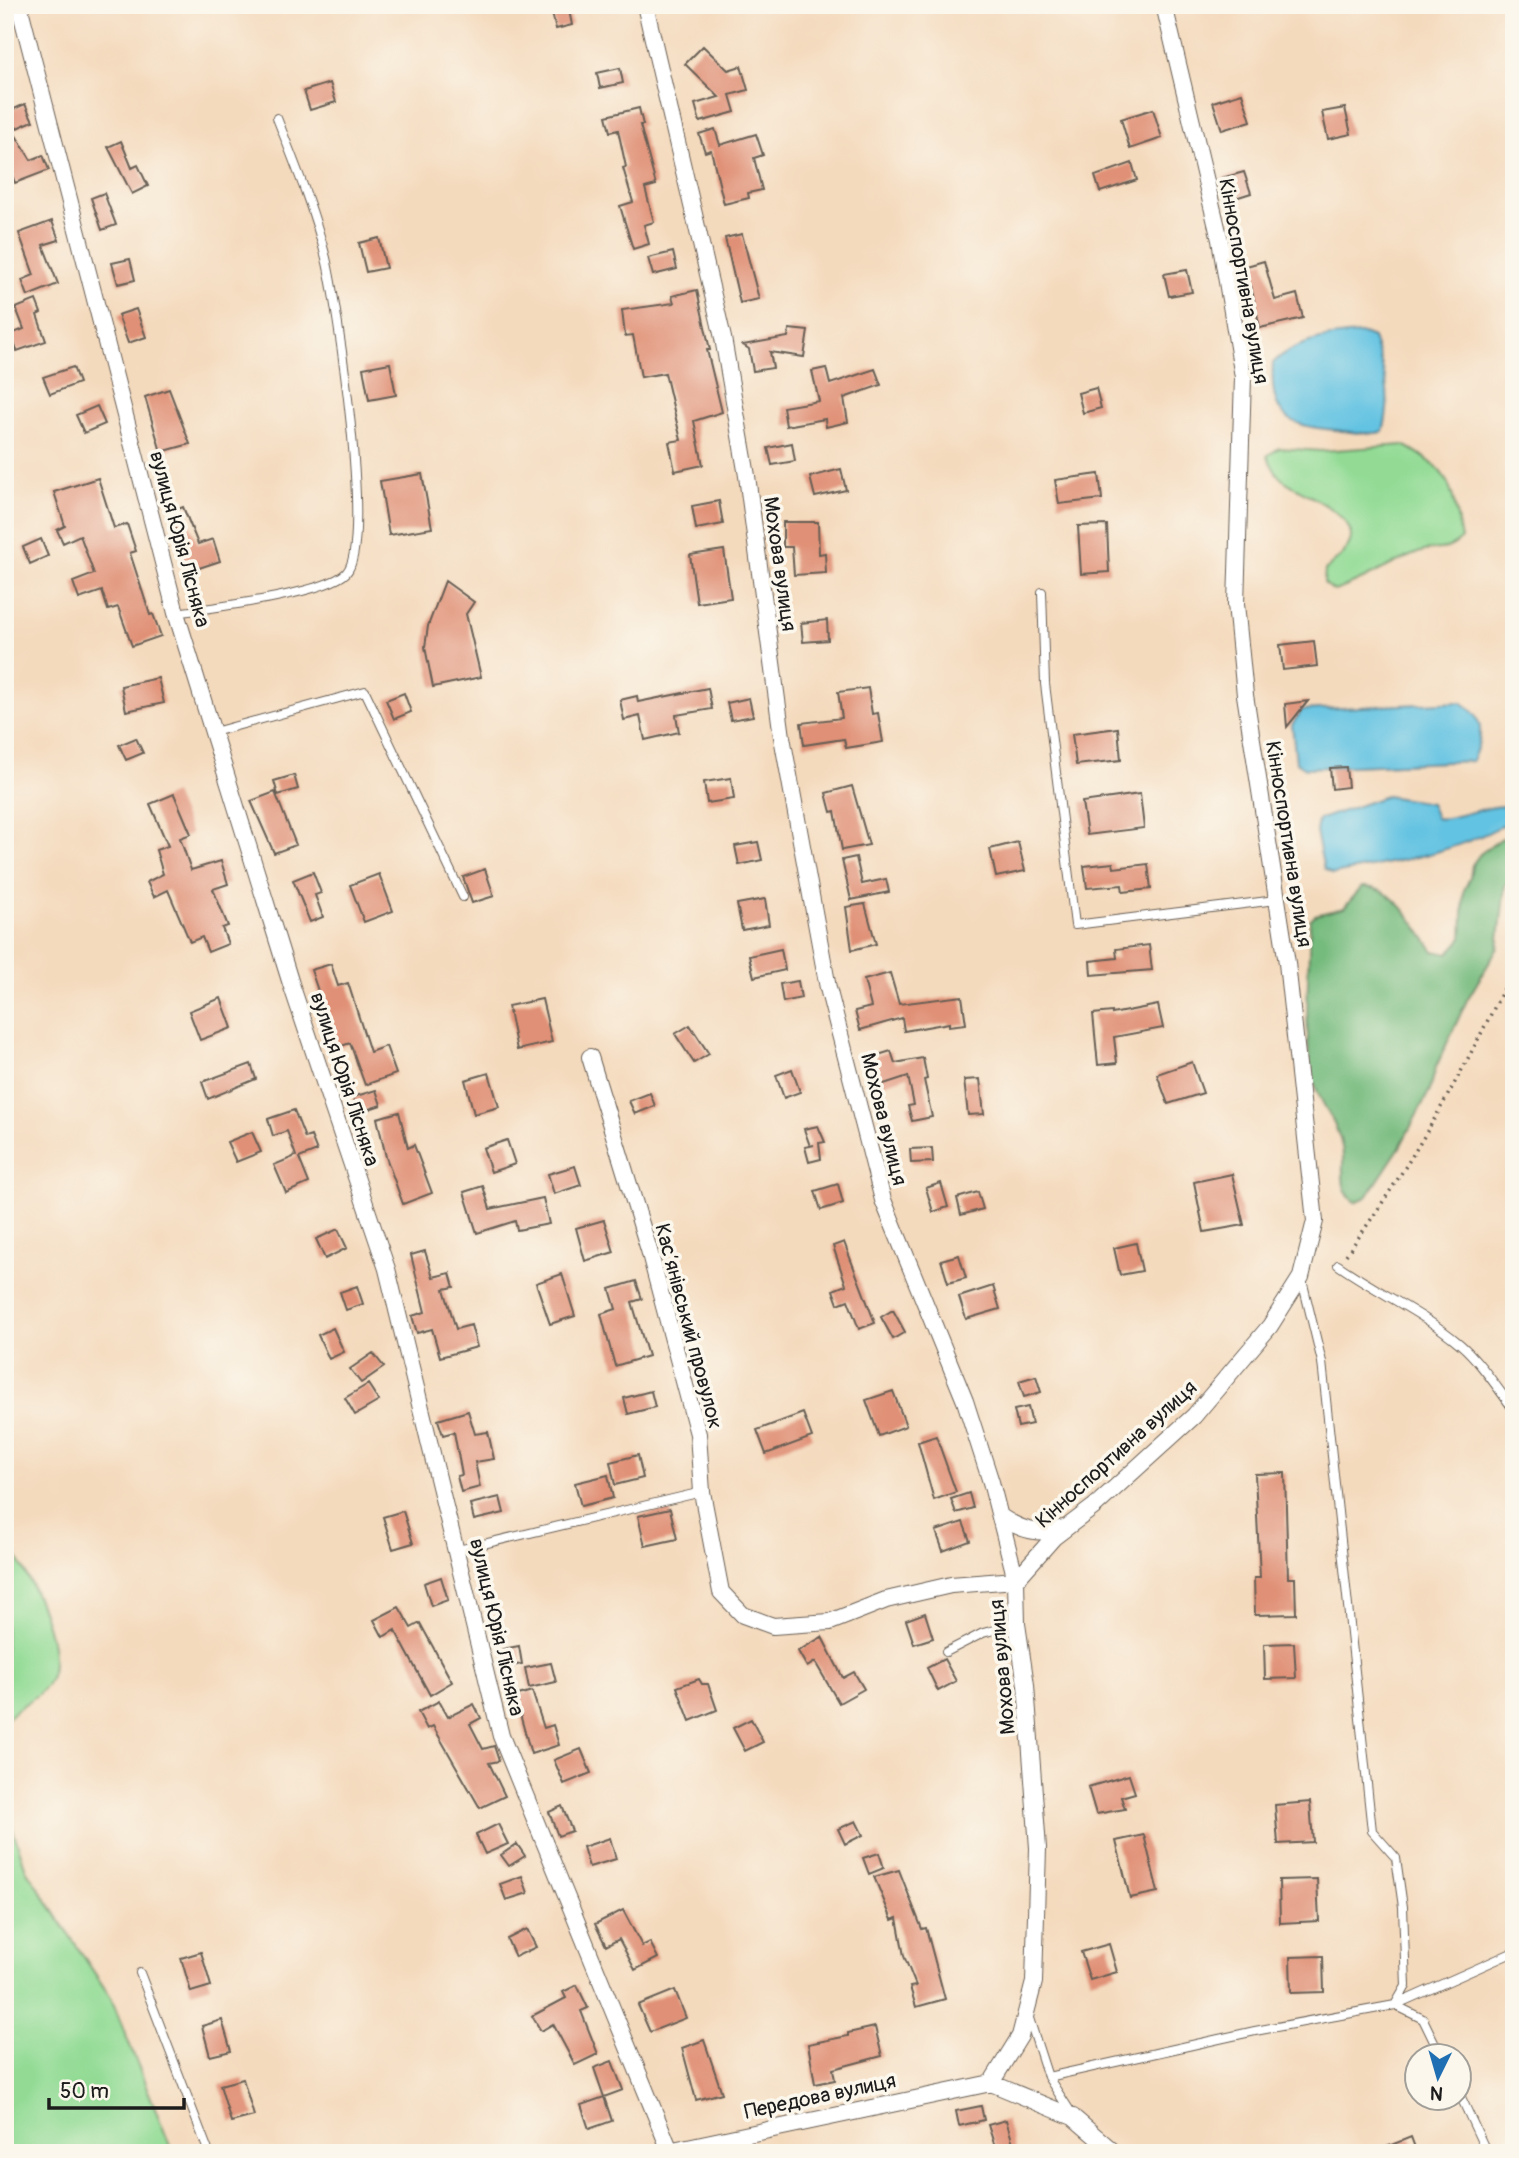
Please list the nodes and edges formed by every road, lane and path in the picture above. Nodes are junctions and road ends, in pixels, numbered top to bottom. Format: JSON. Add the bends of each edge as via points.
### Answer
{"nodes":[{"id":1,"x":19,"y":5,"type":"edge"},
{"id":2,"x":645,"y":5,"type":"edge"},
{"id":3,"x":1164,"y":5,"type":"edge"},
{"id":4,"x":5,"y":13,"type":"edge"},
{"id":5,"x":277,"y":118,"type":"dead end"},
{"id":6,"x":1042,"y":592,"type":"dead end"},
{"id":7,"x":176,"y":613,"type":"junction"},
{"id":8,"x":215,"y":732,"type":"junction"},
{"id":9,"x":463,"y":897,"type":"dead end"},
{"id":10,"x":1276,"y":900,"type":"junction"},
{"id":11,"x":1514,"y":967,"type":"edge"},
{"id":12,"x":590,"y":1058,"type":"dead end"},
{"id":13,"x":1338,"y":1265,"type":"joint"},
{"id":14,"x":1301,"y":1277,"type":"junction"},
{"id":15,"x":1514,"y":1410,"type":"edge"},
{"id":16,"x":702,"y":1492,"type":"junction"},
{"id":17,"x":1000,"y":1516,"type":"junction"},
{"id":18,"x":1069,"y":1526,"type":"junction"},
{"id":19,"x":458,"y":1550,"type":"junction"},
{"id":20,"x":1016,"y":1580,"type":"junction"},
{"id":21,"x":1017,"y":1625,"type":"junction"},
{"id":22,"x":946,"y":1652,"type":"dead end"},
{"id":23,"x":1514,"y":1952,"type":"edge"},
{"id":24,"x":140,"y":1973,"type":"dead end"},
{"id":25,"x":1395,"y":2005,"type":"junction"},
{"id":26,"x":1028,"y":2015,"type":"junction"},
{"id":27,"x":1434,"y":2042,"type":"edge"},
{"id":28,"x":1048,"y":2077,"type":"junction"},
{"id":29,"x":991,"y":2083,"type":"junction"},
{"id":30,"x":1468,"y":2112,"type":"edge"},
{"id":31,"x":1073,"y":2117,"type":"junction"},
{"id":32,"x":666,"y":2151,"type":"edge"},
{"id":33,"x":209,"y":2153,"type":"edge"},
{"id":34,"x":1115,"y":2153,"type":"edge"},
{"id":35,"x":1487,"y":2153,"type":"edge"}],
"edges":[{"from":1,"to":4,"type":"street"},
{"from":1,"to":7,"type":"street","name":"вулиця Юрія Лісняка"},
{"from":2,"to":17,"type":"street","name":"Мохова вулиця","via":[[723,338],[747,476],[782,737],[828,988],[883,1200],[965,1401]]},
{"from":3,"to":10,"type":"street","name":"Кінноспортивна вулиця","via":[[1220,240],[1243,377],[1236,604]]},
{"from":5,"to":7,"type":"lane","via":[[301,176],[328,271],[346,371],[355,556],[346,573],[329,583],[272,598]]},
{"from":6,"to":10,"type":"lane","via":[[1045,684],[1074,925]]},
{"from":7,"to":8,"type":"street","name":"вулиця Юрія Лісняка"},
{"from":8,"to":9,"type":"lane","via":[[365,691]]},
{"from":8,"to":19,"type":"street","name":"вулиця Юрія Лісняка","via":[[291,984],[387,1269]]},
{"from":10,"to":14,"type":"street","name":"Кінноспортивна вулиця","via":[[1315,1221]]},
{"from":11,"to":13,"type":"path","via":[[1471,1056],[1393,1191]]},
{"from":12,"to":16,"type":"street","name":"Касʼянівський провулок","via":[[649,1250],[698,1434]]},
{"from":13,"to":15,"type":"lane","via":[[1397,1299],[1461,1345]]},
{"from":14,"to":18,"type":"street","name":"Кінноспортивна вулиця","via":[[1270,1326],[1194,1416]]},
{"from":14,"to":25,"type":"lane","via":[[1322,1362],[1372,1831],[1396,1857],[1403,1906],[1406,1986]]},
{"from":16,"to":19,"type":"lane"},
{"from":16,"to":20,"type":"street","name":"Касʼянівський провулок","via":[[721,1592],[743,1615],[774,1626],[830,1622],[886,1600],[951,1585]]},
{"from":17,"to":18,"type":"street","via":[[1019,1529],[1036,1532]]},
{"from":17,"to":20,"type":"street","name":"Мохова вулиця"},
{"from":18,"to":20,"type":"street","name":"Кінноспортивна вулиця"},
{"from":19,"to":32,"type":"street","name":"вулиця Юрія Лісняка","via":[[501,1736]]},
{"from":20,"to":21,"type":"street","name":"Мохова вулиця"},
{"from":21,"to":22,"type":"lane","via":[[984,1633]]},
{"from":21,"to":26,"type":"street","name":"Мохова вулиця","via":[[1038,1847],[1034,1982]]},
{"from":23,"to":25,"type":"lane"},
{"from":24,"to":33,"type":"lane"},
{"from":25,"to":27,"type":"lane","via":[[1423,2019]]},
{"from":25,"to":28,"type":"lane"},
{"from":26,"to":28,"type":"lane"},
{"from":26,"to":29,"type":"street","name":"Мохова вулиця"},
{"from":28,"to":31,"type":"lane"},
{"from":29,"to":31,"type":"street"},
{"from":29,"to":32,"type":"street","name":"Передова вулиця"},
{"from":30,"to":35,"type":"lane"},
{"from":31,"to":34,"type":"street"}]}
